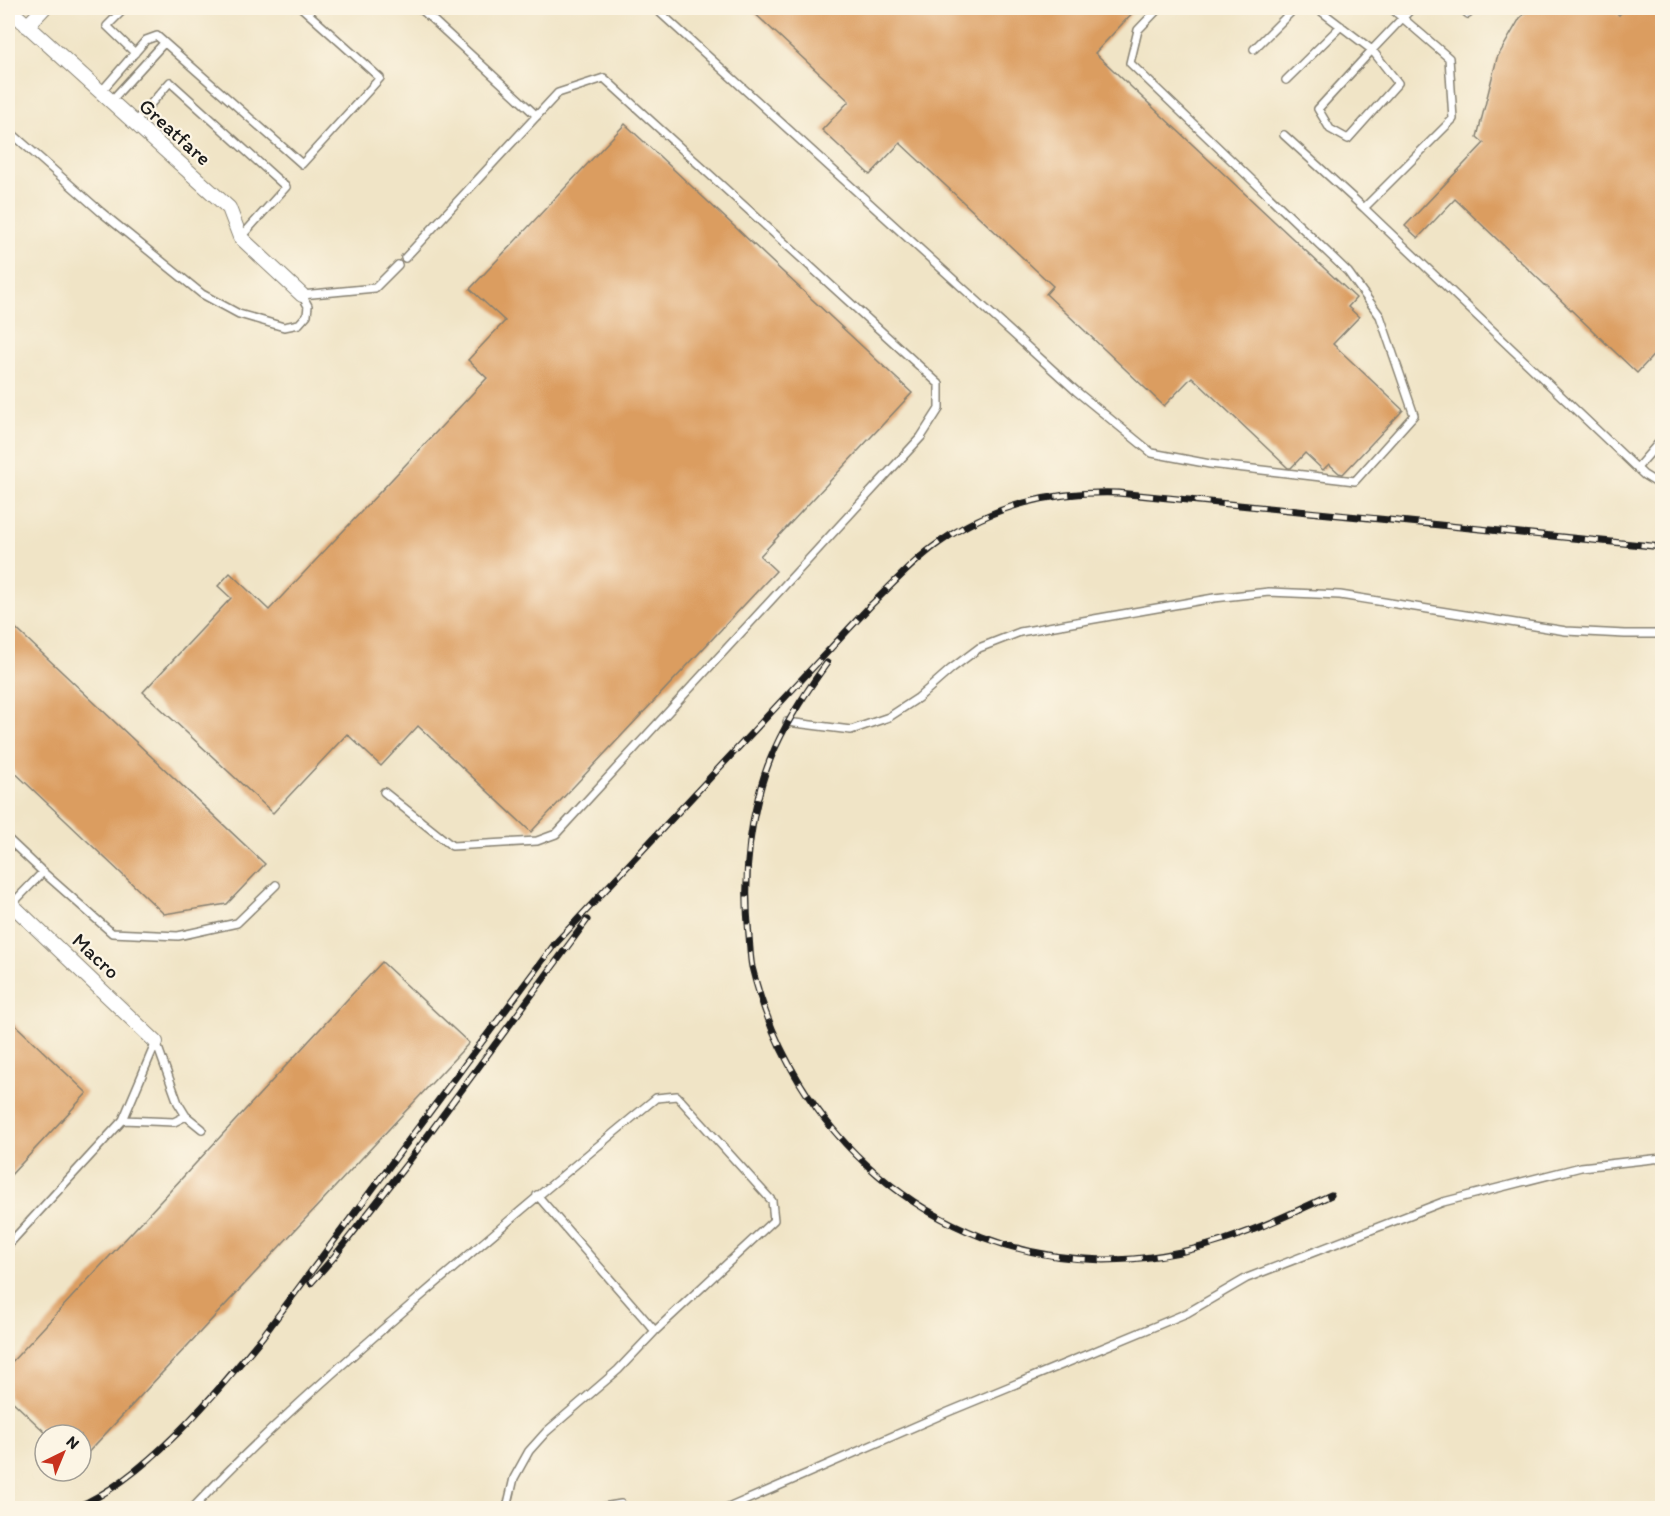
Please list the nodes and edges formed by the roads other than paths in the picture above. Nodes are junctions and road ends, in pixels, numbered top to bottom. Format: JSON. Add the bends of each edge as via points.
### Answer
{"nodes":[{"id":1,"x":8,"y":8,"type":"edge"},
{"id":2,"x":44,"y":8,"type":"edge"},
{"id":3,"x":125,"y":8,"type":"edge"},
{"id":4,"x":302,"y":8,"type":"edge"},
{"id":5,"x":420,"y":8,"type":"edge"},
{"id":6,"x":655,"y":8,"type":"edge"},
{"id":7,"x":1159,"y":8,"type":"edge"},
{"id":8,"x":1295,"y":8,"type":"edge"},
{"id":9,"x":1317,"y":8,"type":"edge"},
{"id":10,"x":1391,"y":8,"type":"edge"},
{"id":11,"x":1412,"y":8,"type":"edge"},
{"id":12,"x":1461,"y":8,"type":"edge"},
{"id":13,"x":1474,"y":8,"type":"edge"},
{"id":14,"x":1402,"y":17,"type":"junction"},
{"id":15,"x":27,"y":26,"type":"junction"},
{"id":16,"x":1341,"y":26,"type":"junction"},
{"id":17,"x":164,"y":43,"type":"junction"},
{"id":18,"x":1254,"y":49,"type":"dead end"},
{"id":19,"x":1372,"y":50,"type":"junction"},
{"id":20,"x":135,"y":53,"type":"junction"},
{"id":21,"x":1286,"y":80,"type":"dead end"},
{"id":22,"x":105,"y":97,"type":"junction"},
{"id":23,"x":537,"y":116,"type":"junction"},
{"id":24,"x":134,"y":123,"type":"junction"},
{"id":25,"x":8,"y":130,"type":"edge"},
{"id":26,"x":1284,"y":135,"type":"dead end"},
{"id":27,"x":1364,"y":208,"type":"junction"},
{"id":28,"x":240,"y":237,"type":"junction"},
{"id":29,"x":405,"y":258,"type":"dead end"},
{"id":30,"x":398,"y":266,"type":"dead end"},
{"id":31,"x":302,"y":296,"type":"junction"},
{"id":32,"x":1662,"y":439,"type":"edge"},
{"id":33,"x":1637,"y":468,"type":"junction"},
{"id":34,"x":1662,"y":486,"type":"edge"},
{"id":35,"x":1662,"y":634,"type":"edge"},
{"id":36,"x":787,"y":722,"type":"dead end"},
{"id":37,"x":384,"y":792,"type":"dead end"},
{"id":38,"x":8,"y":839,"type":"edge"},
{"id":39,"x":43,"y":872,"type":"junction"},
{"id":40,"x":276,"y":885,"type":"dead end"},
{"id":41,"x":9,"y":903,"type":"edge"},
{"id":42,"x":156,"y":1042,"type":"junction"},
{"id":43,"x":186,"y":1116,"type":"junction"},
{"id":44,"x":123,"y":1120,"type":"junction"},
{"id":45,"x":202,"y":1129,"type":"dead end"},
{"id":46,"x":1662,"y":1158,"type":"edge"},
{"id":47,"x":537,"y":1195,"type":"junction"},
{"id":48,"x":8,"y":1245,"type":"edge"},
{"id":49,"x":655,"y":1331,"type":"junction"},
{"id":50,"x":193,"y":1509,"type":"edge"},
{"id":51,"x":507,"y":1509,"type":"edge"},
{"id":52,"x":597,"y":1509,"type":"edge"},
{"id":53,"x":621,"y":1509,"type":"edge"},
{"id":54,"x":728,"y":1509,"type":"edge"}],
"edges":[{"from":1,"to":15,"type":"street","name":"Greatfare"},
{"from":2,"to":15,"type":"street"},
{"from":3,"to":20,"type":"lane","via":[[107,26]]},
{"from":4,"to":17,"type":"lane","via":[[380,78],[302,164]]},
{"from":5,"to":23,"type":"lane"},
{"from":6,"to":7,"type":"lane","via":[[1076,391],[1152,453],[1355,481],[1414,415],[1380,316],[1348,272],[1130,63],[1138,30]]},
{"from":8,"to":18,"type":"lane"},
{"from":9,"to":16,"type":"lane"},
{"from":10,"to":14,"type":"lane"},
{"from":11,"to":14,"type":"lane"},
{"from":12,"to":13,"type":"lane","via":[[1468,14]]},
{"from":14,"to":19,"type":"lane"},
{"from":14,"to":27,"type":"lane","via":[[1449,58],[1453,119]]},
{"from":15,"to":22,"type":"street","name":"Greatfare"},
{"from":16,"to":19,"type":"lane"},
{"from":16,"to":21,"type":"lane"},
{"from":17,"to":20,"type":"lane","via":[[157,36],[146,40]]},
{"from":17,"to":22,"type":"lane"},
{"from":19,"to":19,"type":"lane","via":[[1398,83],[1348,139],[1330,129],[1318,109]]},
{"from":20,"to":22,"type":"lane"},
{"from":22,"to":24,"type":"street","name":"Greatfare"},
{"from":23,"to":29,"type":"lane"},
{"from":23,"to":37,"type":"lane","via":[[558,93],[604,78],[939,384],[939,410],[921,437],[556,834],[537,841],[452,846]]},
{"from":24,"to":28,"type":"street","name":"Greatfare","via":[[229,208]]},
{"from":24,"to":28,"type":"lane","via":[[170,82],[286,187]]},
{"from":25,"to":31,"type":"lane","via":[[202,294],[239,314],[284,327],[299,324],[307,315],[308,306]]},
{"from":26,"to":27,"type":"lane"},
{"from":27,"to":33,"type":"lane"},
{"from":28,"to":31,"type":"street","name":"Greatfare"},
{"from":30,"to":31,"type":"lane","via":[[375,288]]},
{"from":32,"to":33,"type":"lane"},
{"from":33,"to":34,"type":"lane"},
{"from":35,"to":36,"type":"lane","via":[[1566,631],[1340,595],[1269,592],[1020,632],[979,648],[889,717],[851,730]]},
{"from":38,"to":39,"type":"lane"},
{"from":39,"to":40,"type":"lane","via":[[112,933],[178,936],[237,923]]},
{"from":39,"to":41,"type":"lane"},
{"from":41,"to":42,"type":"street","name":"Macro"},
{"from":42,"to":43,"type":"lane"},
{"from":42,"to":44,"type":"lane"},
{"from":43,"to":44,"type":"lane","via":[[174,1122]]},
{"from":43,"to":45,"type":"lane"},
{"from":44,"to":48,"type":"lane"},
{"from":46,"to":54,"type":"lane","via":[[1581,1167],[1443,1202],[1247,1278],[1187,1313]]},
{"from":47,"to":49,"type":"lane"},
{"from":47,"to":49,"type":"lane","via":[[656,1098],[677,1096],[772,1201],[774,1220]]},
{"from":47,"to":50,"type":"lane","via":[[311,1392]]},
{"from":49,"to":51,"type":"lane","via":[[528,1451],[514,1478]]},
{"from":52,"to":53,"type":"lane","via":[[621,1504]]}]}
